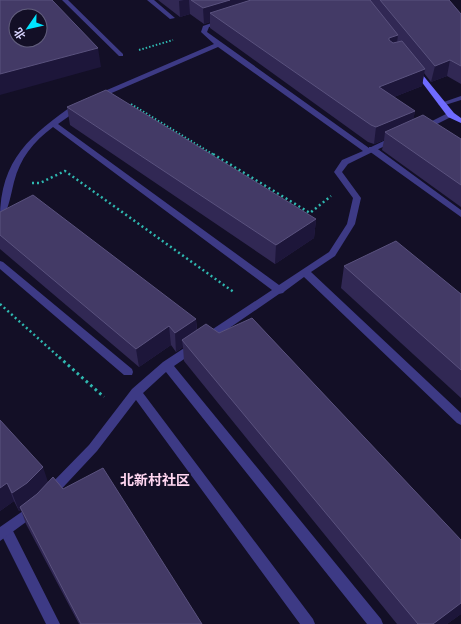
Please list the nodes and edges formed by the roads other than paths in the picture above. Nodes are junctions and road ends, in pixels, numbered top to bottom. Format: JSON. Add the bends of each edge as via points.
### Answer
{"nodes":[{"id":1,"x":65,"y":0,"type":"edge"},
{"id":2,"x":150,"y":0,"type":"edge"},
{"id":3,"x":172,"y":18,"type":"dead end"},
{"id":4,"x":229,"y":19,"type":"edge"},
{"id":5,"x":219,"y":44,"type":"junction"},
{"id":6,"x":121,"y":55,"type":"dead end"},
{"id":7,"x":411,"y":64,"type":"edge"},
{"id":8,"x":461,"y":98,"type":"edge"},
{"id":9,"x":442,"y":104,"type":"junction"},
{"id":10,"x":451,"y":115,"type":"junction"},
{"id":11,"x":461,"y":121,"type":"edge"},
{"id":12,"x":53,"y":124,"type":"junction"},
{"id":13,"x":417,"y":130,"type":"edge"},
{"id":14,"x":404,"y":135,"type":"edge"},
{"id":15,"x":370,"y":150,"type":"junction"},
{"id":16,"x":461,"y":214,"type":"edge"},
{"id":17,"x":0,"y":216,"type":"edge"},
{"id":18,"x":0,"y":264,"type":"edge"},
{"id":19,"x":306,"y":273,"type":"junction"},
{"id":20,"x":280,"y":291,"type":"junction"},
{"id":21,"x":167,"y":365,"type":"junction"},
{"id":22,"x":128,"y":372,"type":"dead end"},
{"id":23,"x":136,"y":392,"type":"junction"},
{"id":24,"x":461,"y":420,"type":"edge"},
{"id":25,"x":3,"y":533,"type":"edge"},
{"id":26,"x":53,"y":624,"type":"edge"},
{"id":27,"x":308,"y":624,"type":"edge"},
{"id":28,"x":376,"y":624,"type":"edge"}],
"edges":[{"from":1,"to":6,"type":"street"},
{"from":2,"to":3,"type":"street"},
{"from":4,"to":5,"type":"street","via":[[206,26],[204,32]]},
{"from":5,"to":12,"type":"street","via":[[87,100]]},
{"from":5,"to":15,"type":"street"},
{"from":7,"to":9,"type":"street"},
{"from":8,"to":9,"type":"street"},
{"from":9,"to":10,"type":"street"},
{"from":10,"to":11,"type":"street"},
{"from":10,"to":13,"type":"street"},
{"from":12,"to":17,"type":"street","via":[[31,142],[18,160]]},
{"from":12,"to":20,"type":"street"},
{"from":14,"to":15,"type":"street"},
{"from":15,"to":16,"type":"street"},
{"from":15,"to":19,"type":"street","via":[[345,162],[338,172],[357,198],[351,224],[332,254]]},
{"from":18,"to":22,"type":"street"},
{"from":19,"to":20,"type":"street"},
{"from":19,"to":24,"type":"street"},
{"from":20,"to":21,"type":"street"},
{"from":21,"to":23,"type":"street"},
{"from":21,"to":28,"type":"street"},
{"from":23,"to":25,"type":"street","via":[[93,448],[38,506]]},
{"from":23,"to":27,"type":"street"},
{"from":25,"to":26,"type":"street"}]}
